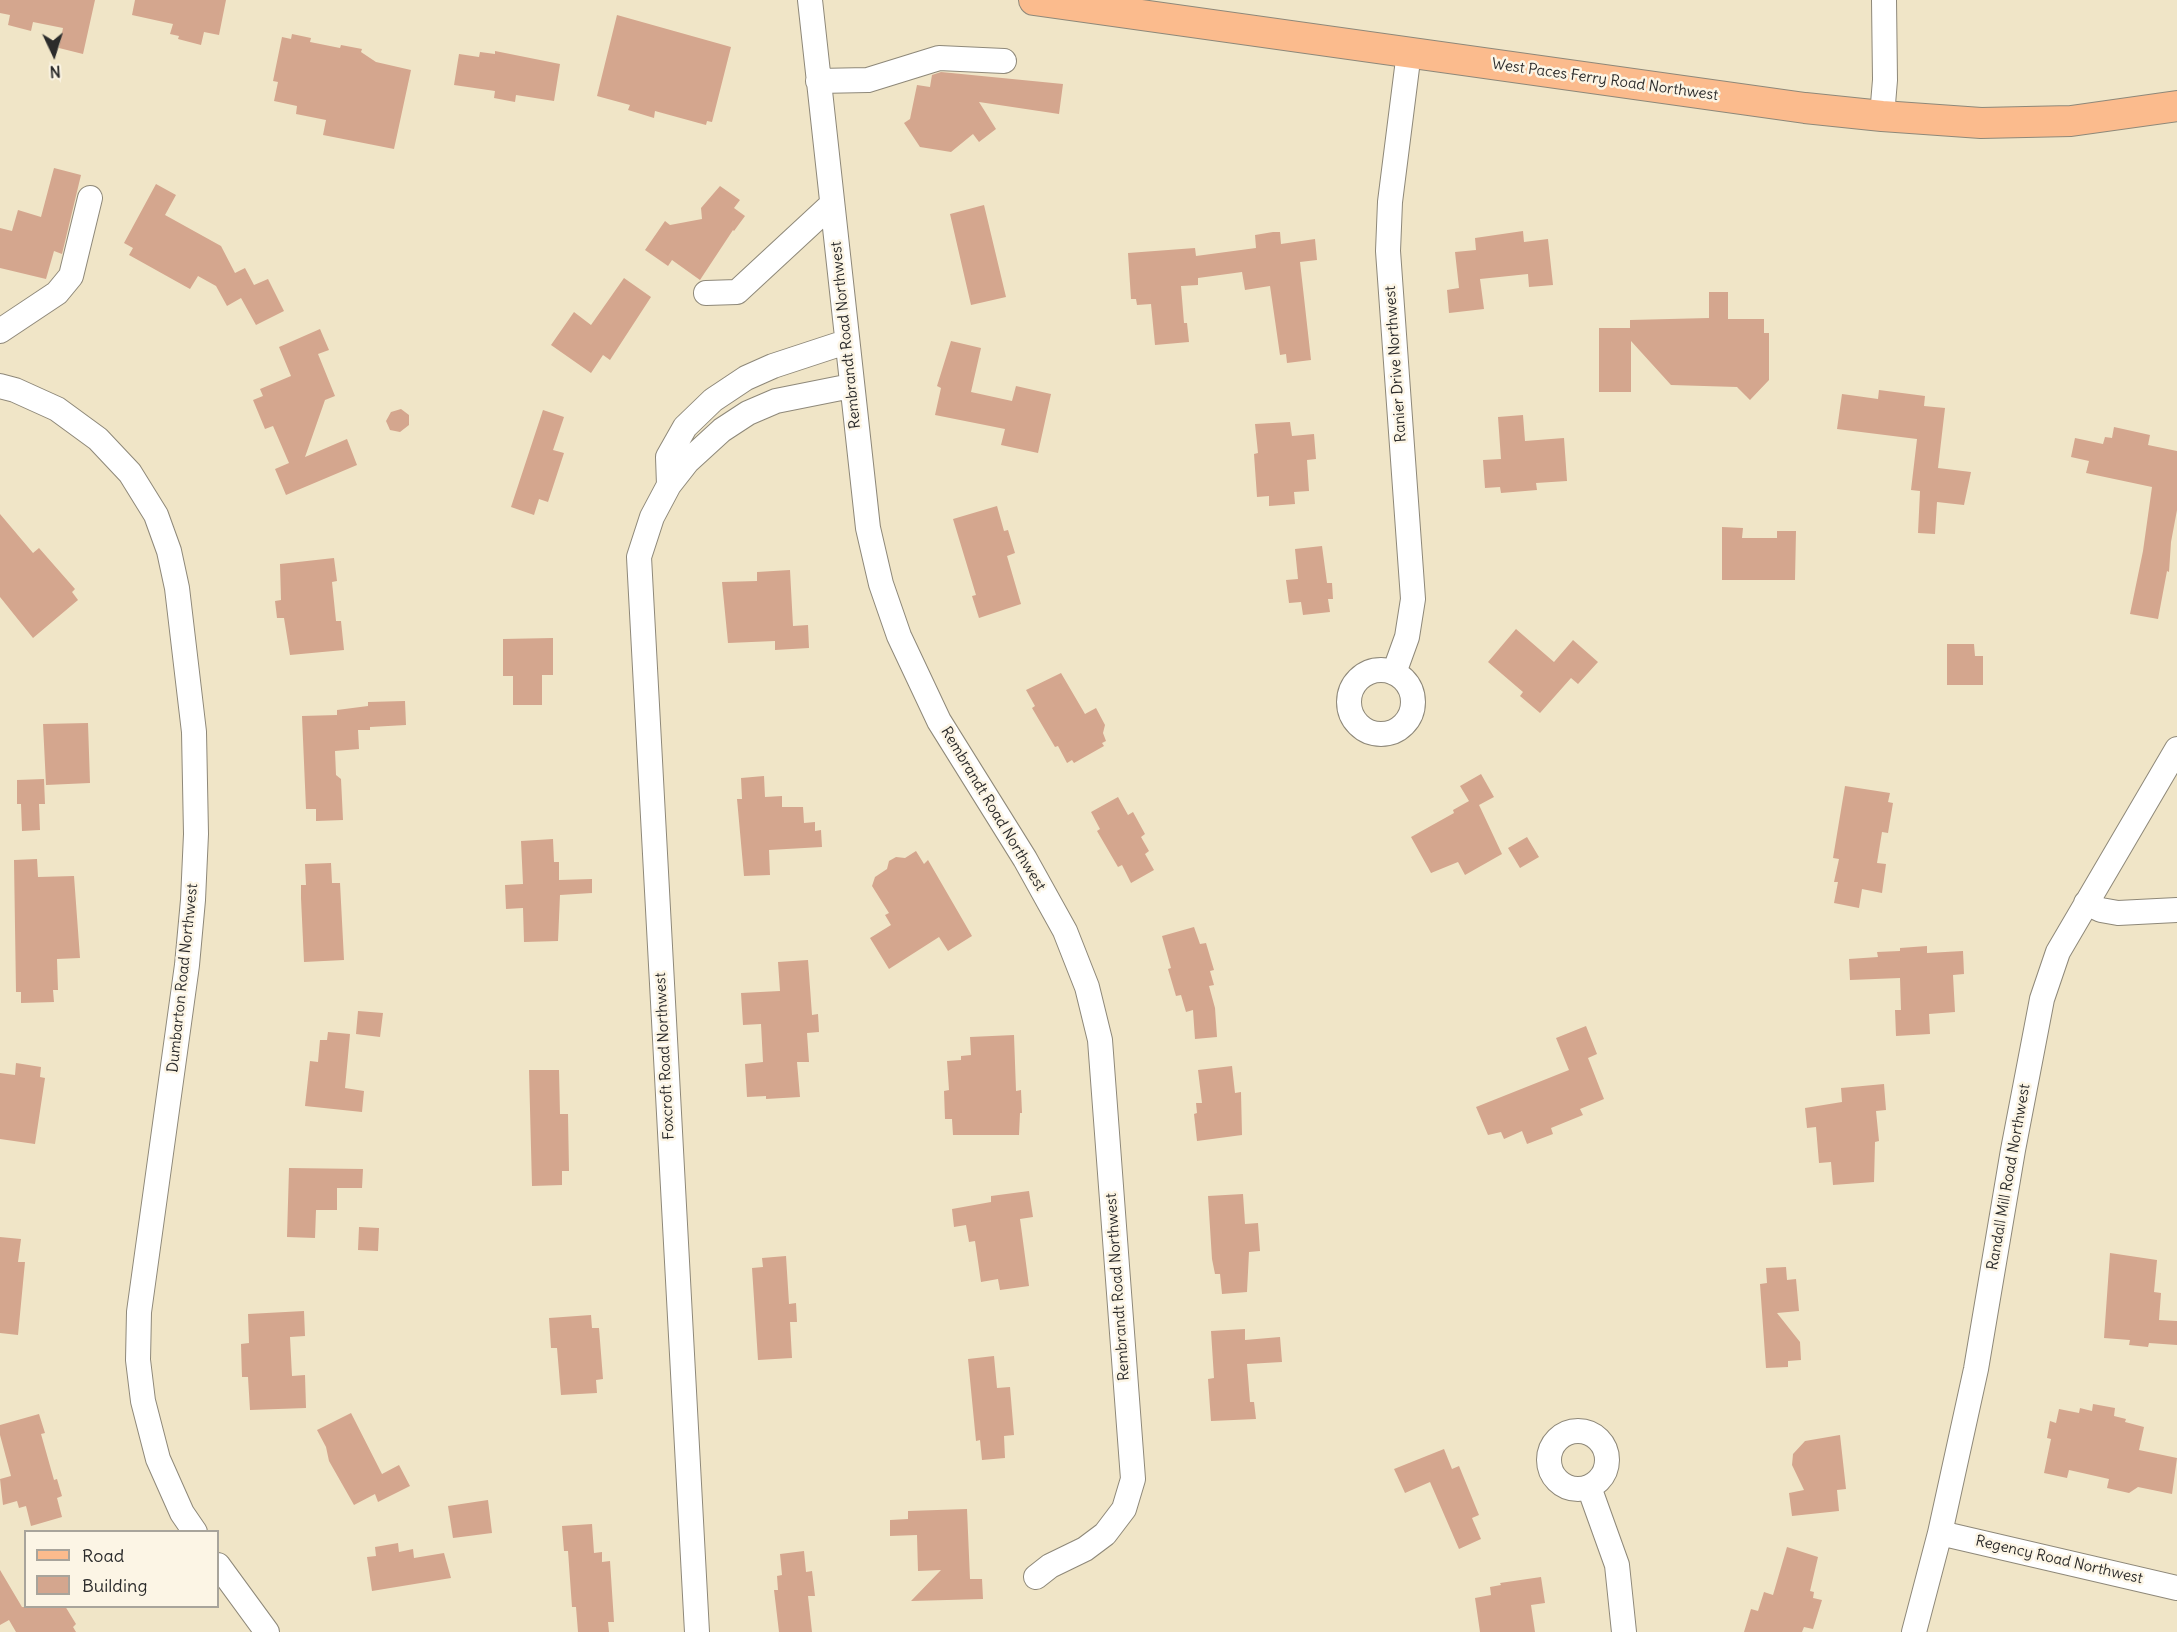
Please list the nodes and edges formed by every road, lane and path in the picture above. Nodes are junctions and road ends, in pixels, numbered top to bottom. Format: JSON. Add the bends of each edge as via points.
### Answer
{"nodes":[{"id":1,"x":810,"y":0,"type":"edge"},
{"id":2,"x":1034,"y":0,"type":"edge"},
{"id":3,"x":1884,"y":0,"type":"edge"},
{"id":4,"x":1138,"y":7,"type":"edge"},
{"id":5,"x":1409,"y":52,"type":"junction"},
{"id":6,"x":1004,"y":61,"type":"dead end"},
{"id":7,"x":818,"y":81,"type":"junction"},
{"id":8,"x":2177,"y":106,"type":"edge"},
{"id":9,"x":1882,"y":116,"type":"junction"},
{"id":10,"x":90,"y":198,"type":"dead end"},
{"id":11,"x":832,"y":204,"type":"junction"},
{"id":12,"x":706,"y":294,"type":"dead end"},
{"id":13,"x":0,"y":331,"type":"edge"},
{"id":14,"x":846,"y":342,"type":"junction"},
{"id":15,"x":0,"y":386,"type":"edge"},
{"id":16,"x":851,"y":386,"type":"junction"},
{"id":17,"x":669,"y":485,"type":"junction"},
{"id":18,"x":1394,"y":673,"type":"dead end"},
{"id":19,"x":2177,"y":749,"type":"edge"},
{"id":20,"x":2085,"y":903,"type":"junction"},
{"id":21,"x":2177,"y":910,"type":"edge"},
{"id":22,"x":1589,"y":1487,"type":"dead end"},
{"id":23,"x":194,"y":1530,"type":"edge"},
{"id":24,"x":1940,"y":1533,"type":"junction"},
{"id":25,"x":219,"y":1566,"type":"edge"},
{"id":26,"x":1036,"y":1577,"type":"dead end"},
{"id":27,"x":2177,"y":1588,"type":"edge"},
{"id":28,"x":267,"y":1632,"type":"edge"},
{"id":29,"x":697,"y":1632,"type":"edge"},
{"id":30,"x":1624,"y":1632,"type":"edge"},
{"id":31,"x":1914,"y":1632,"type":"edge"}],
"edges":[{"from":1,"to":7,"type":"street","name":"Rembrandt Road Northwest"},
{"from":2,"to":4,"type":"main road","name":"West Paces Ferry Road Northwest"},
{"from":3,"to":9,"type":"street"},
{"from":4,"to":5,"type":"main road","name":"West Paces Ferry Road Northwest"},
{"from":5,"to":9,"type":"main road","name":"West Paces Ferry Road Northwest"},
{"from":5,"to":18,"type":"street","name":"Ranier Drive Northwest","via":[[1390,202],[1388,251],[1413,599],[1407,637]]},
{"from":6,"to":7,"type":"street","via":[[939,58],[868,80]]},
{"from":7,"to":11,"type":"street","name":"Rembrandt Road Northwest"},
{"from":8,"to":9,"type":"main road","name":"West Paces Ferry Road Northwest","via":[[2071,121],[1982,123]]},
{"from":10,"to":13,"type":"street","via":[[71,276],[57,293]]},
{"from":11,"to":12,"type":"street","via":[[737,292]]},
{"from":11,"to":14,"type":"street","name":"Rembrandt Road Northwest"},
{"from":14,"to":16,"type":"street","name":"Rembrandt Road Northwest"},
{"from":14,"to":17,"type":"street","name":"Foxcroft Road Northwest","via":[[773,366],[713,400],[685,427],[668,457]]},
{"from":15,"to":23,"type":"street","name":"Dumbarton Road Northwest","via":[[57,409],[98,439],[130,473],[156,515],[177,588],[194,732],[194,900],[139,1312],[138,1360],[143,1401],[158,1459]]},
{"from":16,"to":17,"type":"street","name":"Foxcroft Road Northwest","via":[[776,401],[748,413],[722,430]]},
{"from":16,"to":26,"type":"street","name":"Rembrandt Road Northwest","via":[[868,528],[899,636],[939,721],[1065,931],[1087,987],[1100,1040],[1133,1479],[1124,1509],[1106,1534]]},
{"from":17,"to":29,"type":"street","name":"Foxcroft Road Northwest","via":[[652,517],[639,558]]},
{"from":19,"to":20,"type":"street","name":"Randall Mill Road Northwest"},
{"from":20,"to":21,"type":"street","via":[[2118,913]]},
{"from":20,"to":24,"type":"street","name":"Randall Mill Road Northwest","via":[[2058,952],[2042,999],[1976,1369]]},
{"from":22,"to":30,"type":"street","via":[[1617,1565]]},
{"from":24,"to":27,"type":"street","name":"Regency Road Northwest"},
{"from":24,"to":31,"type":"street","name":"Randall Mill Road Northwest"},
{"from":25,"to":28,"type":"street"}]}
